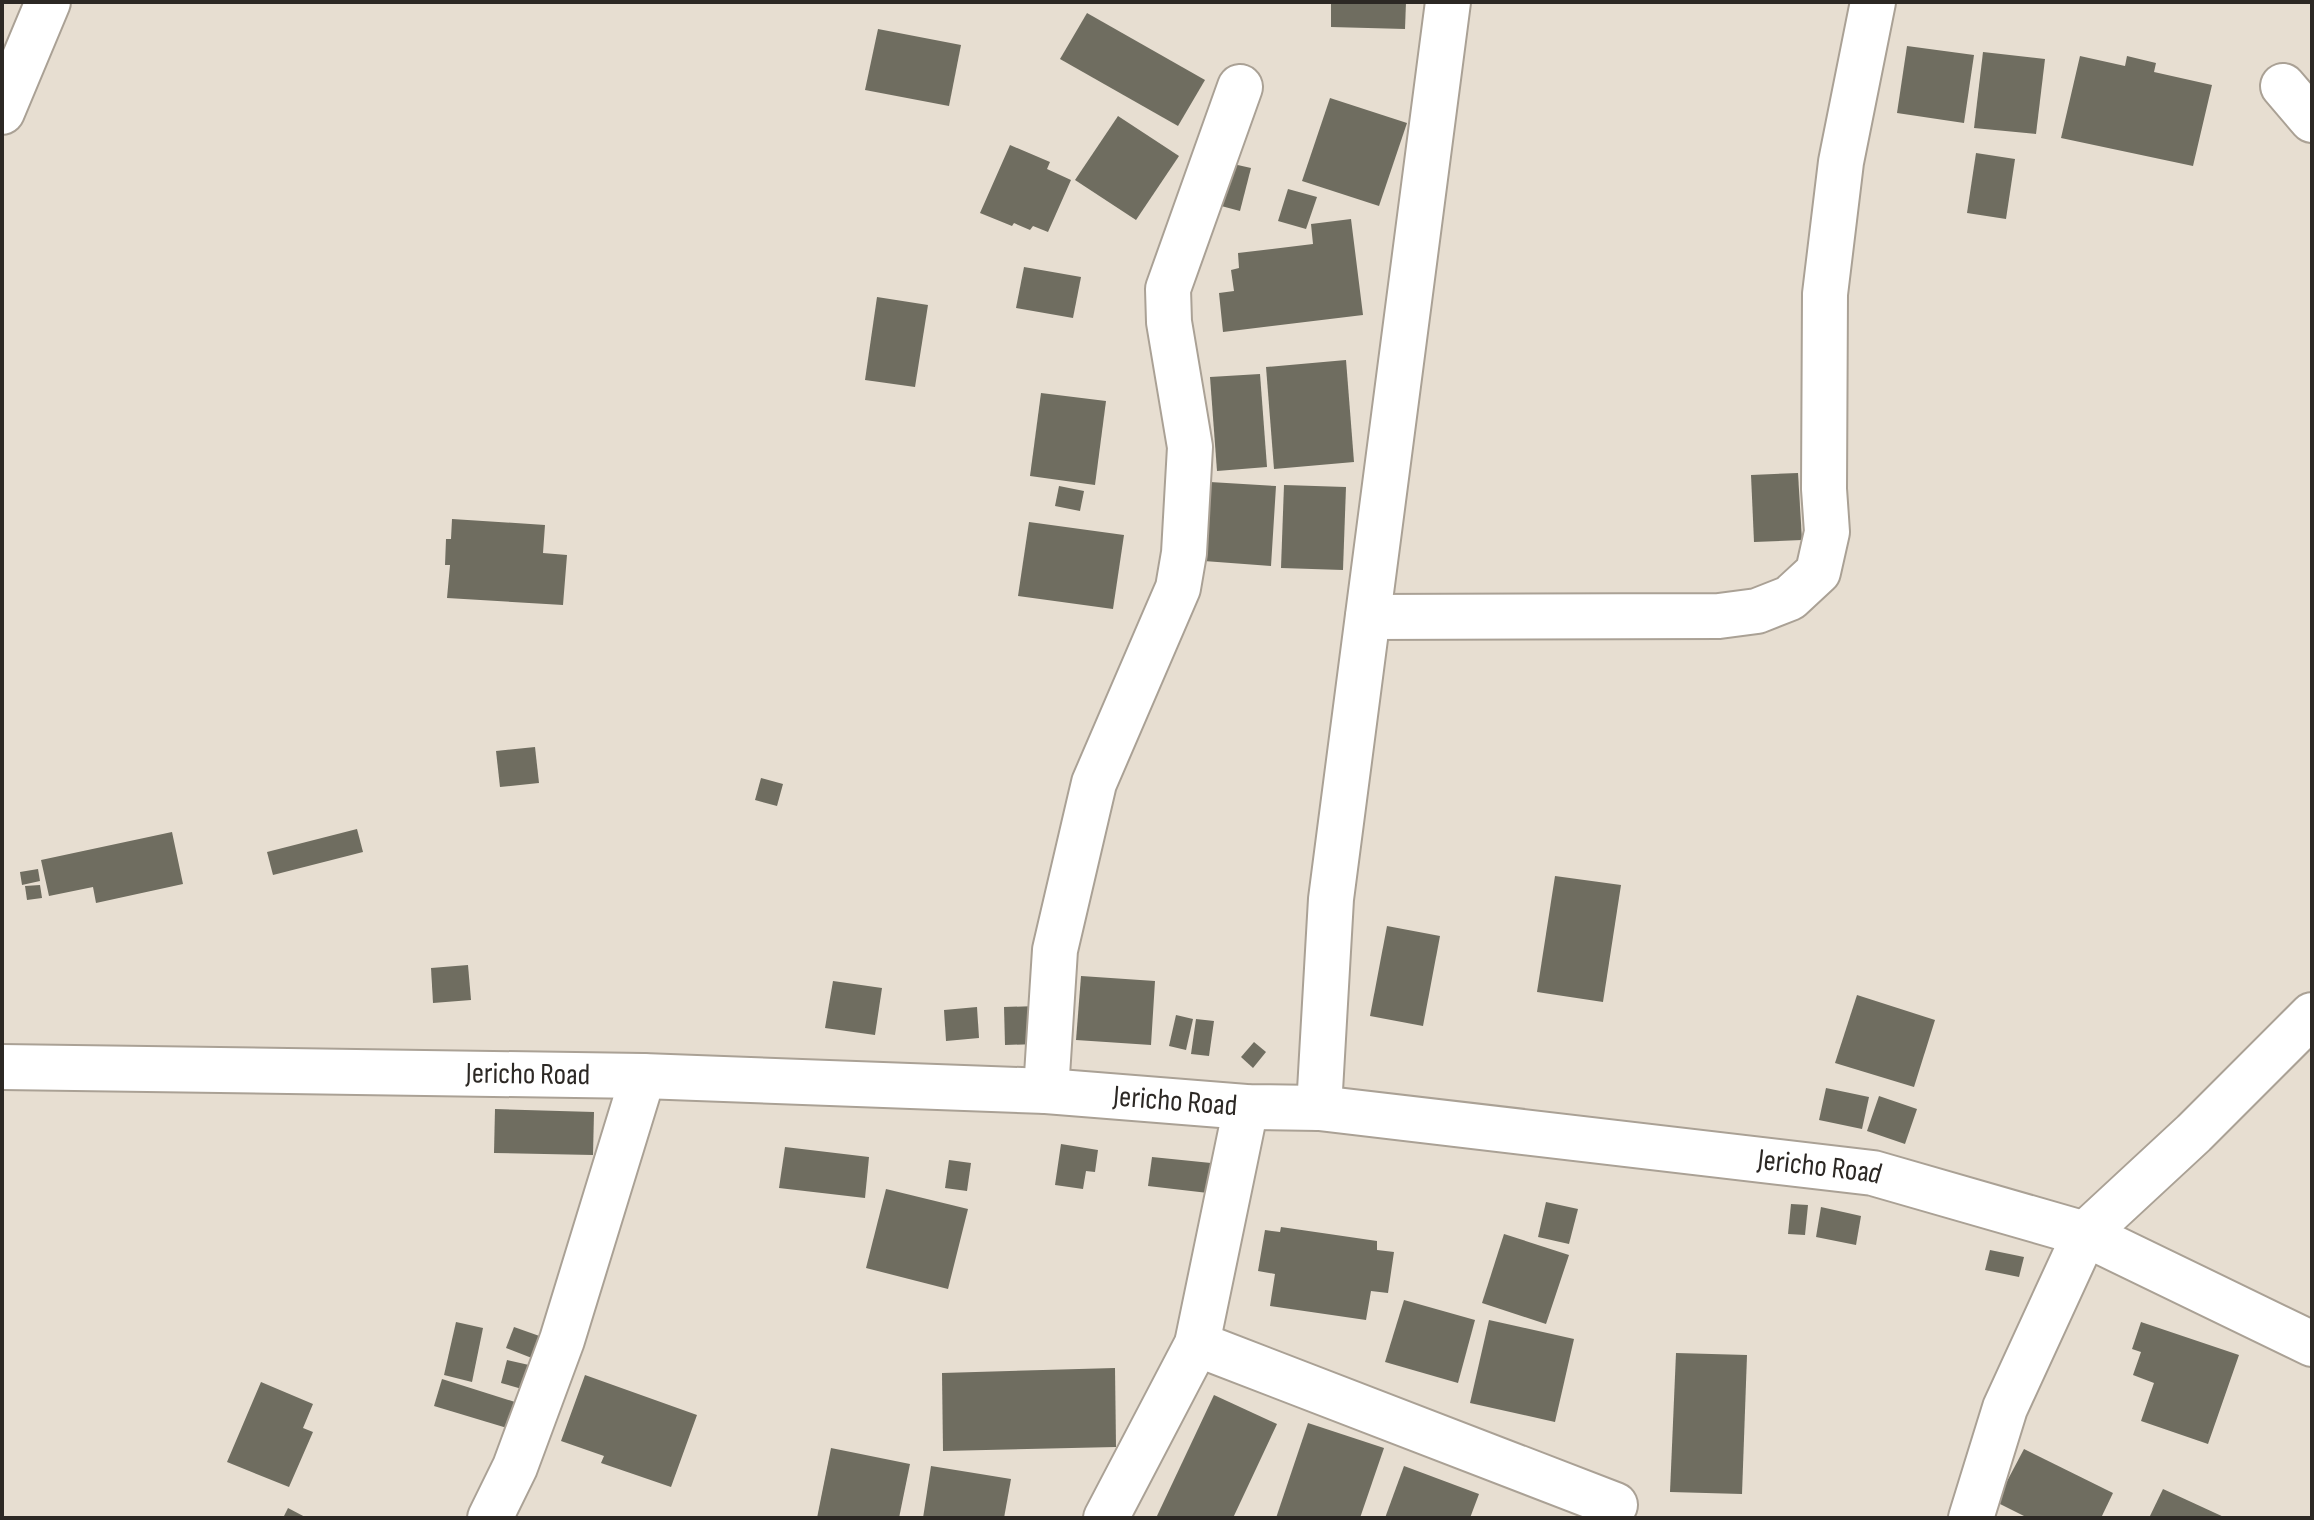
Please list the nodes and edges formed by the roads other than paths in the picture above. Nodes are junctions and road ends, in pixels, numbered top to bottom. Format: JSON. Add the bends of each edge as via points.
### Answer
{"nodes":[{"id":1,"x":48,"y":2,"type":"edge"},
{"id":2,"x":1448,"y":2,"type":"edge"},
{"id":3,"x":1873,"y":2,"type":"edge"},
{"id":4,"x":2283,"y":86,"type":"dead end"},
{"id":5,"x":1240,"y":87,"type":"dead end"},
{"id":6,"x":2,"y":112,"type":"edge"},
{"id":7,"x":2312,"y":120,"type":"edge"},
{"id":8,"x":1368,"y":617,"type":"junction"},
{"id":9,"x":2312,"y":1015,"type":"edge"},
{"id":10,"x":2,"y":1067,"type":"edge"},
{"id":11,"x":643,"y":1076,"type":"junction"},
{"id":12,"x":1046,"y":1091,"type":"junction"},
{"id":13,"x":1246,"y":1107,"type":"junction"},
{"id":14,"x":1319,"y":1108,"type":"junction"},
{"id":15,"x":2085,"y":1234,"type":"junction"},
{"id":16,"x":1197,"y":1344,"type":"junction"},
{"id":17,"x":2312,"y":1344,"type":"edge"},
{"id":18,"x":1615,"y":1505,"type":"dead end"},
{"id":19,"x":490,"y":1518,"type":"edge"},
{"id":20,"x":1106,"y":1518,"type":"edge"},
{"id":21,"x":1971,"y":1518,"type":"edge"}],
"edges":[{"from":1,"to":6,"type":"street"},
{"from":2,"to":8,"type":"street"},
{"from":3,"to":8,"type":"street","via":[[1841,162],[1827,280],[1827,532],[1818,572],[1790,598],[1757,611],[1719,616]]},
{"from":4,"to":7,"type":"street"},
{"from":5,"to":12,"type":"street","via":[[1168,289],[1190,447],[1178,588],[1094,783],[1055,950]]},
{"from":8,"to":14,"type":"street","via":[[1331,899]]},
{"from":9,"to":15,"type":"street"},
{"from":10,"to":11,"type":"street","name":"Jericho Road"},
{"from":11,"to":12,"type":"street","name":"Jericho Road"},
{"from":11,"to":19,"type":"street","via":[[562,1340],[515,1467]]},
{"from":12,"to":13,"type":"street","name":"Jericho Road"},
{"from":13,"to":14,"type":"street","name":"Jericho Road"},
{"from":13,"to":16,"type":"street"},
{"from":14,"to":15,"type":"street","name":"Jericho Road","via":[[1873,1173]]},
{"from":15,"to":17,"type":"street","name":"Jericho Road"},
{"from":15,"to":21,"type":"street","via":[[2005,1408]]},
{"from":16,"to":18,"type":"street"},
{"from":16,"to":20,"type":"street"}]}
